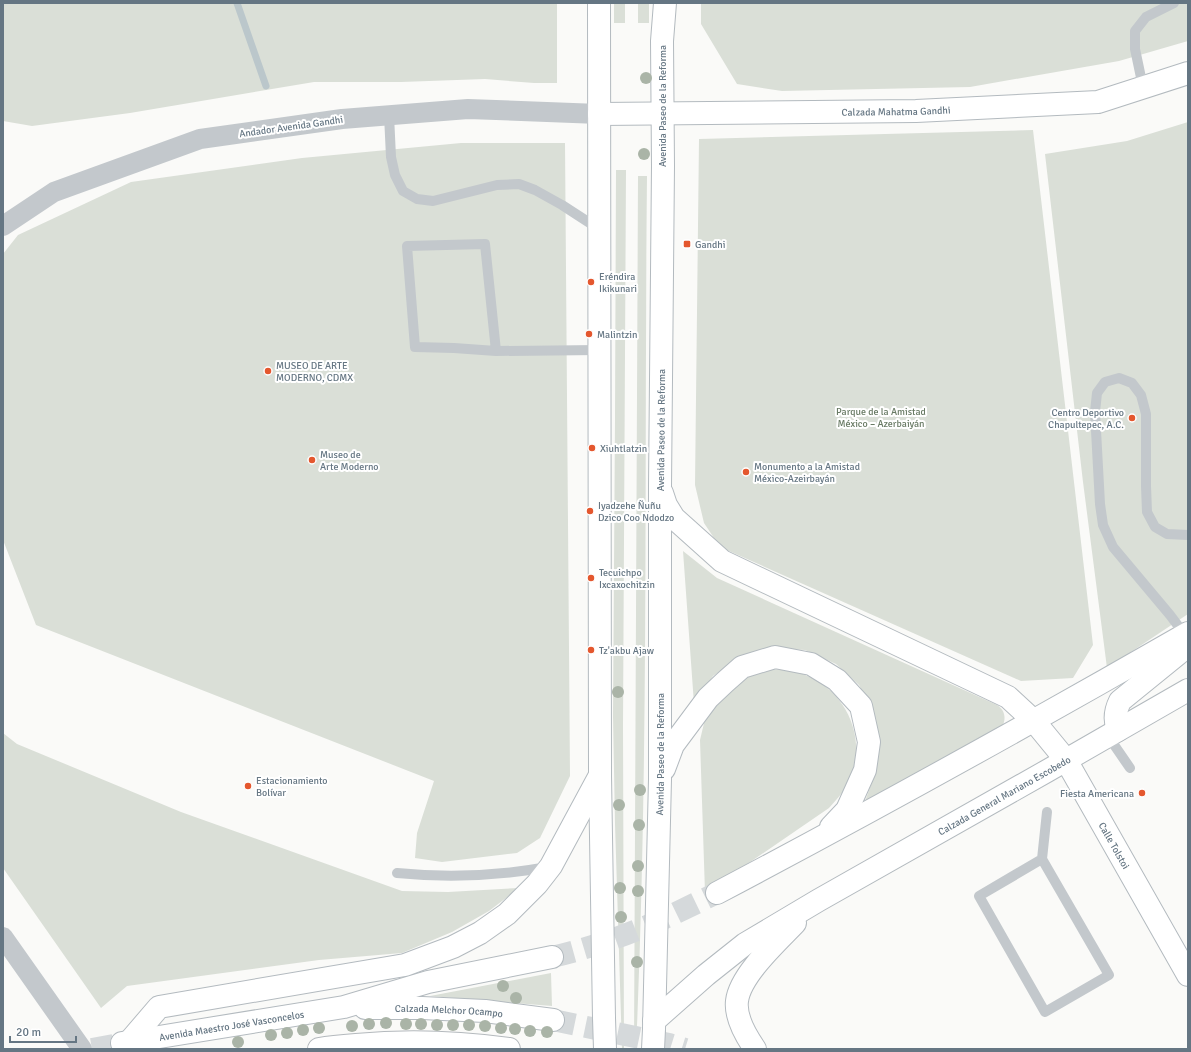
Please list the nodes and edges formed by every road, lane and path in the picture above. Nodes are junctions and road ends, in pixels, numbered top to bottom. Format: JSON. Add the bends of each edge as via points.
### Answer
{"nodes":[{"id":1,"x":599,"y":3,"type":"edge"},
{"id":2,"x":665,"y":3,"type":"edge"},
{"id":3,"x":1174,"y":3,"type":"edge"},
{"id":4,"x":1188,"y":73,"type":"edge"},
{"id":5,"x":1143,"y":87,"type":"junction"},
{"id":6,"x":599,"y":114,"type":"junction"},
{"id":7,"x":662,"y":114,"type":"junction"},
{"id":8,"x":389,"y":115,"type":"junction"},
{"id":9,"x":3,"y":226,"type":"edge"},
{"id":10,"x":599,"y":229,"type":"junction"},
{"id":11,"x":599,"y":350,"type":"junction"},
{"id":12,"x":496,"y":351,"type":"junction"},
{"id":13,"x":660,"y":486,"type":"junction"},
{"id":14,"x":1188,"y":535,"type":"edge"},
{"id":15,"x":1186,"y":634,"type":"edge"},
{"id":16,"x":1188,"y":690,"type":"edge"},
{"id":17,"x":1034,"y":721,"type":"junction"},
{"id":18,"x":1113,"y":733,"type":"junction"},
{"id":19,"x":1066,"y":760,"type":"junction"},
{"id":20,"x":1130,"y":768,"type":"dead end"},
{"id":21,"x":600,"y":776,"type":"junction"},
{"id":22,"x":660,"y":779,"type":"junction"},
{"id":23,"x":1047,"y":812,"type":"dead end"},
{"id":24,"x":819,"y":839,"type":"junction"},
{"id":25,"x":1042,"y":859,"type":"junction"},
{"id":26,"x":551,"y":866,"type":"junction"},
{"id":27,"x":397,"y":873,"type":"dead end"},
{"id":28,"x":717,"y":893,"type":"tunnel mouth"},
{"id":29,"x":819,"y":900,"type":"junction"},
{"id":30,"x":3,"y":937,"type":"edge"},
{"id":31,"x":552,"y":957,"type":"tunnel mouth"},
{"id":32,"x":1188,"y":975,"type":"edge"},
{"id":33,"x":344,"y":1007,"type":"junction"},
{"id":34,"x":553,"y":1020,"type":"tunnel mouth"},
{"id":35,"x":653,"y":1033,"type":"edge"},
{"id":36,"x":82,"y":1049,"type":"edge"},
{"id":37,"x":319,"y":1049,"type":"edge"},
{"id":38,"x":509,"y":1049,"type":"edge"},
{"id":39,"x":605,"y":1049,"type":"edge"},
{"id":40,"x":755,"y":1049,"type":"edge"}],
"edges":[{"from":1,"to":6,"type":"main road"},
{"from":2,"to":7,"type":"main road","name":"Avenida Paseo de la Reforma"},
{"from":3,"to":5,"type":"lane","via":[[1146,17],[1134,31]]},
{"from":4,"to":5,"type":"main road","name":"Calzada Mahatma Gandhi"},
{"from":5,"to":7,"type":"main road","name":"Calzada Mahatma Gandhi","via":[[1098,102],[916,111]]},
{"from":6,"to":7,"type":"main road","name":"Calzada Mahatma Gandhi"},
{"from":6,"to":8,"type":"street","name":"Andador Avenida Gandhi","via":[[468,108]]},
{"from":6,"to":10,"type":"main road"},
{"from":7,"to":13,"type":"main road","name":"Avenida Paseo de la Reforma"},
{"from":8,"to":9,"type":"street","name":"Andador Avenida Gandhi","via":[[200,139],[54,192]]},
{"from":8,"to":10,"type":"lane","via":[[391,157],[395,175],[403,191],[417,199],[433,201],[497,185],[519,184],[562,205]]},
{"from":10,"to":11,"type":"main road"},
{"from":11,"to":12,"type":"lane"},
{"from":11,"to":21,"type":"main road"},
{"from":12,"to":12,"type":"lane","via":[[415,347],[407,246],[485,244]]},
{"from":13,"to":17,"type":"main road","name":"Calle Tolstoi","via":[[666,505],[674,518],[722,560],[1008,696]]},
{"from":13,"to":22,"type":"main road","name":"Avenida Paseo de la Reforma"},
{"from":14,"to":15,"type":"lane","via":[[1167,534],[1155,527],[1147,512],[1146,414],[1142,395],[1132,383],[1119,378],[1105,382],[1097,393],[1095,412],[1103,525],[1113,547]]},
{"from":15,"to":17,"type":"main road"},
{"from":15,"to":18,"type":"main road","via":[[1184,650],[1120,701],[1115,713]]},
{"from":16,"to":18,"type":"main road","name":"Calzada General Mariano Escobedo"},
{"from":17,"to":19,"type":"main road","name":"Calle Tolstoi"},
{"from":17,"to":24,"type":"main road"},
{"from":18,"to":19,"type":"main road","name":"Calzada General Mariano Escobedo"},
{"from":18,"to":20,"type":"lane"},
{"from":19,"to":29,"type":"main road","name":"Calzada General Mariano Escobedo"},
{"from":19,"to":32,"type":"main road","name":"Calle Tolstoi"},
{"from":21,"to":26,"type":"main road"},
{"from":21,"to":39,"type":"main road","bridge":true},
{"from":22,"to":24,"type":"main road","via":[[673,746],[708,698],[742,667],[776,657],[811,664],[837,680],[861,706],[869,742],[865,770],[847,810]]},
{"from":22,"to":35,"type":"main road","name":"Avenida Paseo de la Reforma"},
{"from":23,"to":25,"type":"lane"},
{"from":24,"to":28,"type":"main road"},
{"from":25,"to":25,"type":"lane","via":[[979,896],[1045,1012],[1109,975]]},
{"from":26,"to":27,"type":"lane","via":[[467,876]]},
{"from":26,"to":33,"type":"main road","name":"Avenida Maestro José Vasconcelos","via":[[507,914],[480,933],[453,947],[404,965],[159,1007],[124,1043]]},
{"from":29,"to":35,"type":"main road","via":[[745,944],[706,975]]},
{"from":29,"to":40,"type":"main road","via":[[767,951],[742,985],[737,1001],[739,1015]]},
{"from":30,"to":36,"type":"street"},
{"from":31,"to":33,"type":"main road","via":[[428,982]]},
{"from":33,"to":34,"type":"main road","name":"Calzada Melchor Ocampo","via":[[485,1011]]},
{"from":37,"to":38,"type":"main road","via":[[379,1043],[428,1042]]}]}
